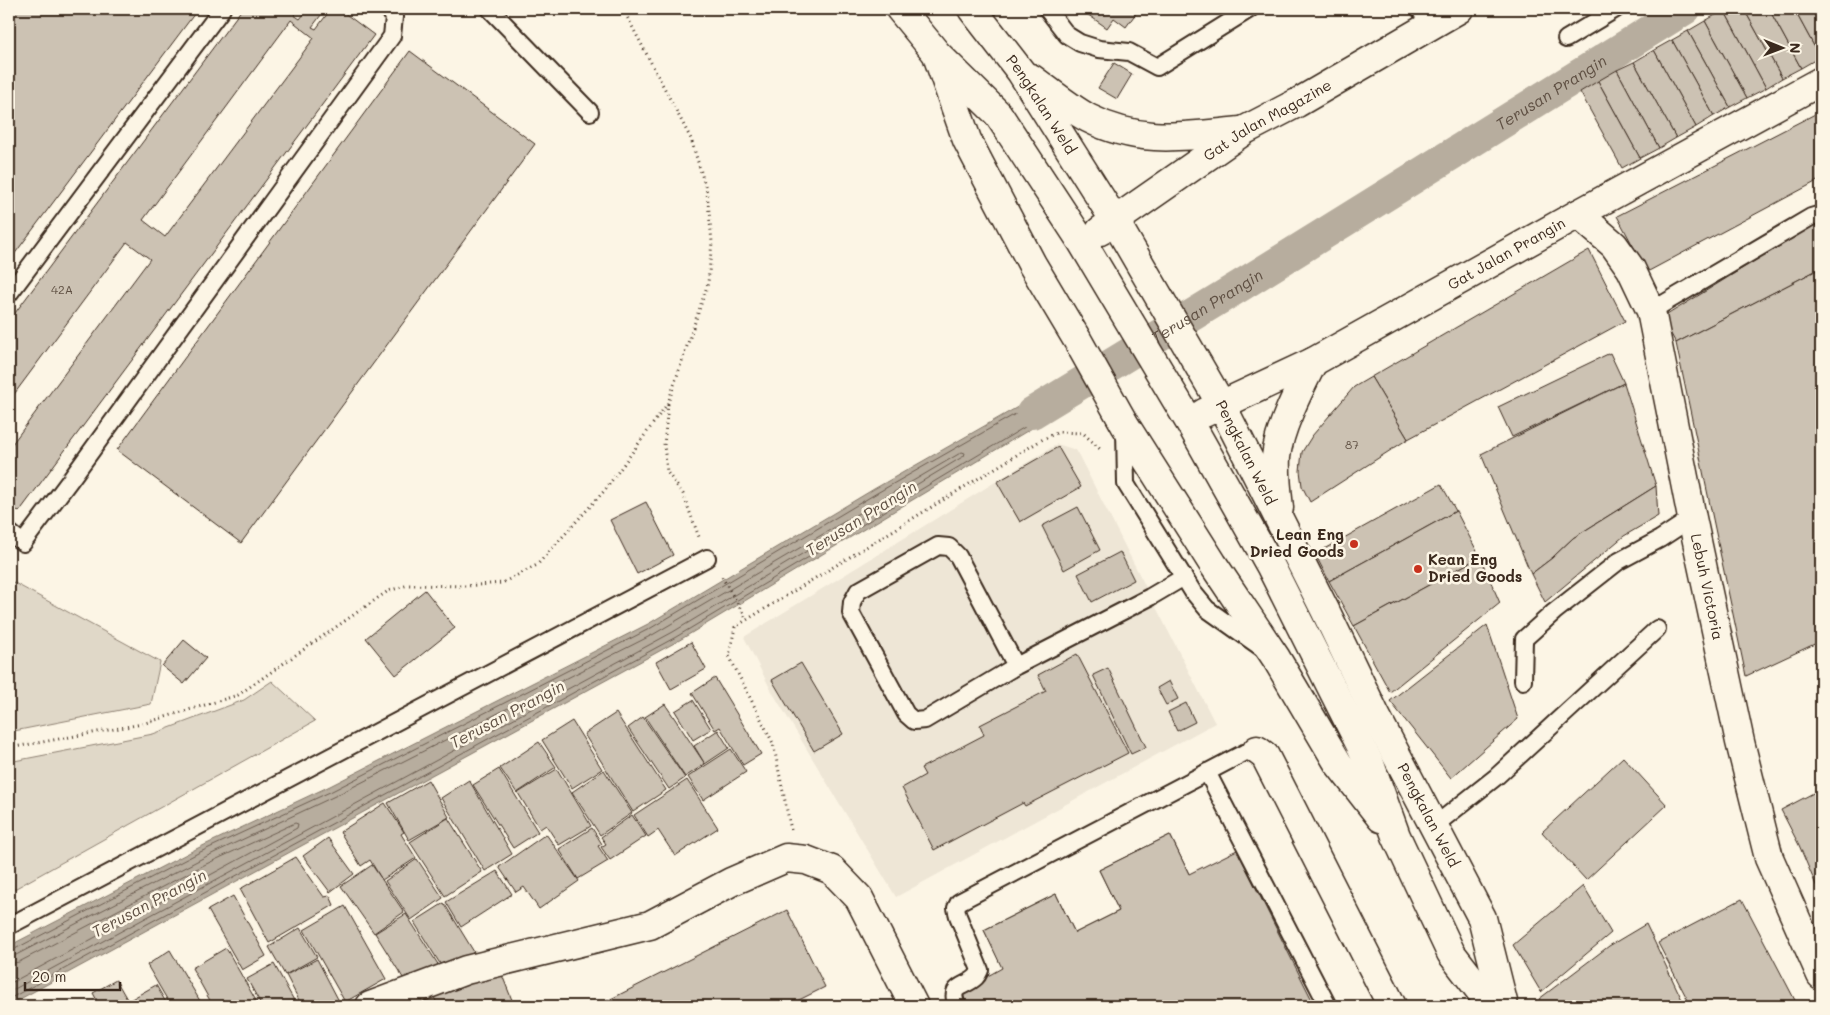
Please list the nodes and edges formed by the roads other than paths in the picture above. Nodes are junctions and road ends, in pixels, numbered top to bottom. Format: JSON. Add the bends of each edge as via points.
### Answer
{"nodes":[{"id":1,"x":222,"y":9,"type":"edge"},
{"id":2,"x":388,"y":9,"type":"edge"},
{"id":3,"x":490,"y":9,"type":"edge"},
{"id":4,"x":900,"y":9,"type":"edge"},
{"id":5,"x":972,"y":9,"type":"edge"},
{"id":6,"x":1047,"y":9,"type":"edge"},
{"id":7,"x":1250,"y":9,"type":"edge"},
{"id":8,"x":1459,"y":9,"type":"edge"},
{"id":9,"x":1616,"y":9,"type":"edge"},
{"id":10,"x":1424,"y":17,"type":"edge"},
{"id":11,"x":1566,"y":39,"type":"dead end"},
{"id":12,"x":937,"y":54,"type":"junction"},
{"id":13,"x":1021,"y":72,"type":"junction"},
{"id":14,"x":1821,"y":81,"type":"edge"},
{"id":15,"x":590,"y":112,"type":"dead end"},
{"id":16,"x":1245,"y":130,"type":"junction"},
{"id":17,"x":1578,"y":214,"type":"junction"},
{"id":18,"x":1821,"y":214,"type":"edge"},
{"id":19,"x":1114,"y":221,"type":"junction"},
{"id":20,"x":1082,"y":242,"type":"junction"},
{"id":21,"x":9,"y":294,"type":"edge"},
{"id":22,"x":1651,"y":311,"type":"junction"},
{"id":23,"x":1313,"y":362,"type":"junction"},
{"id":24,"x":1221,"y":404,"type":"junction"},
{"id":25,"x":1189,"y":421,"type":"junction"},
{"id":26,"x":1123,"y":422,"type":"junction"},
{"id":27,"x":1692,"y":518,"type":"junction"},
{"id":28,"x":1281,"y":525,"type":"junction"},
{"id":29,"x":9,"y":532,"type":"edge"},
{"id":30,"x":708,"y":558,"type":"road end"},
{"id":31,"x":1184,"y":577,"type":"junction"},
{"id":32,"x":1657,"y":629,"type":"dead end"},
{"id":33,"x":1276,"y":658,"type":"junction"},
{"id":34,"x":1016,"y":666,"type":"junction"},
{"id":35,"x":1523,"y":681,"type":"dead end"},
{"id":36,"x":1257,"y":750,"type":"joint"},
{"id":37,"x":1207,"y":772,"type":"junction"},
{"id":38,"x":1434,"y":826,"type":"junction"},
{"id":39,"x":1396,"y":836,"type":"junction"},
{"id":40,"x":9,"y":926,"type":"edge"},
{"id":41,"x":1821,"y":975,"type":"edge"},
{"id":42,"x":370,"y":1006,"type":"edge"},
{"id":43,"x":914,"y":1006,"type":"edge"},
{"id":44,"x":957,"y":1006,"type":"edge"},
{"id":45,"x":1328,"y":1006,"type":"edge"},
{"id":46,"x":1392,"y":1006,"type":"edge"},
{"id":47,"x":1492,"y":1006,"type":"edge"},
{"id":48,"x":1504,"y":1006,"type":"edge"}],
"edges":[{"from":1,"to":21,"type":"lane"},
{"from":2,"to":29,"type":"lane","via":[[394,17],[392,36],[71,479],[23,542]]},
{"from":3,"to":15,"type":"lane"},
{"from":4,"to":12,"type":"main road","name":"Pengkalan Weld"},
{"from":5,"to":13,"type":"main road","name":"Pengkalan Weld"},
{"from":6,"to":7,"type":"lane","via":[[1067,35],[1080,43],[1129,52],[1158,67]]},
{"from":8,"to":10,"type":"main road","name":"Gat Jalan Magazine"},
{"from":9,"to":11,"type":"lane"},
{"from":10,"to":16,"type":"main road","name":"Gat Jalan Magazine","via":[[1297,103]]},
{"from":12,"to":20,"type":"main road","name":"Pengkalan Weld","via":[[998,114]]},
{"from":12,"to":26,"type":"main road","name":"Pengkalan Weld","via":[[967,140],[1032,264]]},
{"from":13,"to":16,"type":"main road","via":[[1086,117],[1114,130],[1150,137]]},
{"from":13,"to":19,"type":"main road","name":"Pengkalan Weld"},
{"from":14,"to":17,"type":"main road","name":"Gat Jalan Prangin"},
{"from":16,"to":19,"type":"main road","name":"Gat Jalan Magazine"},
{"from":17,"to":22,"type":"main road","name":"Lebuh Victoria","via":[[1614,245],[1631,269]]},
{"from":17,"to":23,"type":"main road","name":"Gat Jalan Prangin"},
{"from":18,"to":22,"type":"lane"},
{"from":19,"to":20,"type":"main road","name":"Gat Jalan Magazine"},
{"from":19,"to":24,"type":"main road","name":"Pengkalan Weld"},
{"from":20,"to":25,"type":"main road","name":"Pengkalan Weld"},
{"from":22,"to":27,"type":"main road","name":"Lebuh Victoria"},
{"from":23,"to":24,"type":"main road","name":"Gat Jalan Prangin"},
{"from":23,"to":28,"type":"main road","via":[[1295,399],[1276,455]]},
{"from":24,"to":25,"type":"main road","name":"Gat Jalan Prangin"},
{"from":24,"to":28,"type":"main road","name":"Pengkalan Weld"},
{"from":25,"to":39,"type":"main road","name":"Pengkalan Weld","via":[[1271,567],[1370,764]]},
{"from":26,"to":31,"type":"lane","via":[[1126,484]]},
{"from":26,"to":33,"type":"main road","name":"Pengkalan Weld"},
{"from":27,"to":35,"type":"lane","via":[[1619,562],[1524,639]]},
{"from":27,"to":41,"type":"main road","name":"Lebuh Victoria","via":[[1740,742],[1769,858]]},
{"from":28,"to":38,"type":"main road","name":"Pengkalan Weld"},
{"from":30,"to":40,"type":"lane"},
{"from":31,"to":33,"type":"lane","via":[[1207,609]]},
{"from":31,"to":34,"type":"lane"},
{"from":32,"to":38,"type":"lane","via":[[1496,777]]},
{"from":33,"to":39,"type":"main road","name":"Pengkalan Weld","via":[[1338,763]]},
{"from":34,"to":34,"type":"lane","via":[[958,556],[949,547],[938,546],[858,591],[852,602],[851,612],[906,714],[914,721],[925,720]]},
{"from":36,"to":37,"type":"lane","via":[[1244,752]]},
{"from":36,"to":46,"type":"main road","via":[[1265,756]]},
{"from":37,"to":44,"type":"lane","via":[[959,902],[956,908],[958,916],[980,970],[976,977],[956,990]]},
{"from":37,"to":45,"type":"lane"},
{"from":38,"to":48,"type":"main road","name":"Pengkalan Weld","via":[[1482,918]]},
{"from":39,"to":47,"type":"main road","name":"Pengkalan Weld","via":[[1451,953]]},
{"from":42,"to":43,"type":"main road","via":[[466,970],[650,925],[731,882],[786,858],[806,860],[832,870],[860,898]]}]}
